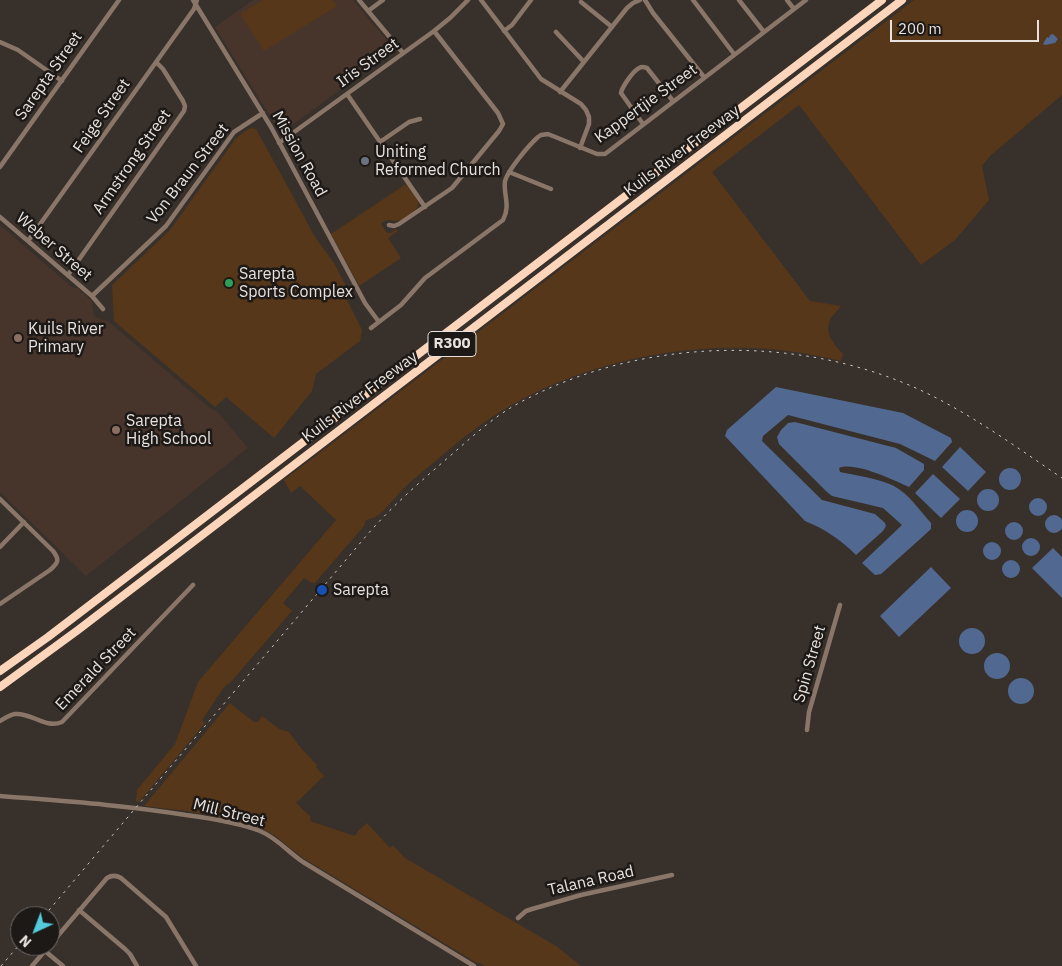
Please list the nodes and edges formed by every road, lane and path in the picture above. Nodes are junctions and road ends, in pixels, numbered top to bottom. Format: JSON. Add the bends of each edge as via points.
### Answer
{"nodes":[{"id":1,"x":119,"y":0,"type":"edge"},
{"id":2,"x":359,"y":0,"type":"edge"},
{"id":3,"x":383,"y":0,"type":"edge"},
{"id":4,"x":468,"y":0,"type":"edge"},
{"id":5,"x":481,"y":0,"type":"edge"},
{"id":6,"x":531,"y":0,"type":"edge"},
{"id":7,"x":640,"y":0,"type":"edge"},
{"id":8,"x":645,"y":0,"type":"edge"},
{"id":9,"x":693,"y":0,"type":"edge"},
{"id":10,"x":739,"y":0,"type":"edge"},
{"id":11,"x":787,"y":0,"type":"edge"},
{"id":12,"x":806,"y":0,"type":"edge"},
{"id":13,"x":882,"y":0,"type":"edge"},
{"id":14,"x":902,"y":0,"type":"edge"},
{"id":15,"x":195,"y":2,"type":"edge"},
{"id":16,"x":581,"y":2,"type":"dead end"},
{"id":17,"x":794,"y":9,"type":"junction"},
{"id":18,"x":368,"y":11,"type":"junction"},
{"id":19,"x":612,"y":28,"type":"junction"},
{"id":20,"x":434,"y":31,"type":"junction"},
{"id":21,"x":504,"y":31,"type":"junction"},
{"id":22,"x":556,"y":32,"type":"dead end"},
{"id":23,"x":764,"y":32,"type":"junction"},
{"id":24,"x":1,"y":43,"type":"edge"},
{"id":25,"x":403,"y":53,"type":"junction"},
{"id":26,"x":734,"y":54,"type":"junction"},
{"id":27,"x":156,"y":62,"type":"junction"},
{"id":28,"x":584,"y":62,"type":"junction"},
{"id":29,"x":704,"y":77,"type":"junction"},
{"id":30,"x":62,"y":81,"type":"junction"},
{"id":31,"x":560,"y":92,"type":"junction"},
{"id":32,"x":347,"y":94,"type":"junction"},
{"id":33,"x":673,"y":101,"type":"junction"},
{"id":34,"x":263,"y":113,"type":"junction"},
{"id":35,"x":420,"y":119,"type":"dead end"},
{"id":36,"x":643,"y":124,"type":"junction"},
{"id":37,"x":380,"y":142,"type":"junction"},
{"id":38,"x":279,"y":143,"type":"junction"},
{"id":39,"x":580,"y":148,"type":"junction"},
{"id":40,"x":0,"y":167,"type":"edge"},
{"id":41,"x":509,"y":172,"type":"junction"},
{"id":42,"x":551,"y":189,"type":"dead end"},
{"id":43,"x":425,"y":207,"type":"junction"},
{"id":44,"x":0,"y":217,"type":"edge"},
{"id":45,"x":389,"y":225,"type":"dead end"},
{"id":46,"x":28,"y":241,"type":"junction"},
{"id":47,"x":68,"y":275,"type":"junction"},
{"id":48,"x":92,"y":296,"type":"junction"},
{"id":49,"x":103,"y":309,"type":"dead end"},
{"id":50,"x":378,"y":322,"type":"junction"},
{"id":51,"x":371,"y":328,"type":"dead end"},
{"id":52,"x":0,"y":499,"type":"edge"},
{"id":53,"x":24,"y":522,"type":"junction"},
{"id":54,"x":0,"y":546,"type":"edge"},
{"id":55,"x":193,"y":585,"type":"dead end"},
{"id":56,"x":0,"y":604,"type":"edge"},
{"id":57,"x":840,"y":605,"type":"dead end"},
{"id":58,"x":0,"y":671,"type":"edge"},
{"id":59,"x":0,"y":686,"type":"edge"},
{"id":60,"x":0,"y":721,"type":"edge"},
{"id":61,"x":807,"y":730,"type":"dead end"},
{"id":62,"x":0,"y":796,"type":"edge"},
{"id":63,"x":672,"y":875,"type":"dead end"},
{"id":64,"x":79,"y":910,"type":"junction"},
{"id":65,"x":518,"y":918,"type":"dead end"},
{"id":66,"x":60,"y":932,"type":"edge"},
{"id":67,"x":41,"y":956,"type":"edge"},
{"id":68,"x":51,"y":956,"type":"edge"},
{"id":69,"x":32,"y":966,"type":"edge"},
{"id":70,"x":63,"y":966,"type":"edge"},
{"id":71,"x":137,"y":966,"type":"edge"},
{"id":72,"x":196,"y":966,"type":"edge"},
{"id":73,"x":474,"y":966,"type":"edge"}],
"edges":[{"from":1,"to":30,"type":"street","name":"Sarepta Street"},
{"from":2,"to":18,"type":"street"},
{"from":3,"to":18,"type":"street"},
{"from":4,"to":20,"type":"street","name":"Iris Street"},
{"from":5,"to":21,"type":"street"},
{"from":6,"to":21,"type":"street"},
{"from":7,"to":19,"type":"street","via":[[627,8]]},
{"from":8,"to":29,"type":"street"},
{"from":9,"to":26,"type":"street"},
{"from":10,"to":23,"type":"street"},
{"from":11,"to":17,"type":"street"},
{"from":12,"to":17,"type":"street","name":"Kappertjie Street"},
{"from":13,"to":58,"type":"highway","name":"Kuils River Freeway","number":"R300"},
{"from":14,"to":59,"type":"highway","name":"Kuils River Freeway","number":"R300","via":[[78,630]]},
{"from":15,"to":27,"type":"street","name":"Feige Street","via":[[194,9]]},
{"from":15,"to":34,"type":"street","name":"Mission Road"},
{"from":16,"to":19,"type":"street"},
{"from":17,"to":23,"type":"street","name":"Kappertjie Street"},
{"from":18,"to":25,"type":"street"},
{"from":19,"to":28,"type":"street"},
{"from":20,"to":25,"type":"street","name":"Iris Street"},
{"from":20,"to":43,"type":"street","via":[[498,113],[503,124],[452,188]]},
{"from":21,"to":31,"type":"street","via":[[541,79]]},
{"from":22,"to":28,"type":"street"},
{"from":23,"to":26,"type":"street","name":"Kappertjie Street"},
{"from":24,"to":30,"type":"street","via":[[18,50]]},
{"from":25,"to":32,"type":"street","name":"Iris Street"},
{"from":26,"to":29,"type":"street","name":"Kappertjie Street"},
{"from":27,"to":46,"type":"street","name":"Feige Street"},
{"from":27,"to":47,"type":"street","name":"Armstrong Street","via":[[183,101],[184,111]]},
{"from":28,"to":31,"type":"street"},
{"from":29,"to":33,"type":"street","name":"Kappertjie Street"},
{"from":30,"to":40,"type":"street","name":"Sarepta Street"},
{"from":31,"to":39,"type":"street","via":[[581,104],[589,117]]},
{"from":32,"to":37,"type":"street"},
{"from":32,"to":38,"type":"street","name":"Iris Street"},
{"from":33,"to":36,"type":"street","name":"Kappertjie Street"},
{"from":33,"to":36,"type":"street","via":[[647,68],[638,68],[621,93]]},
{"from":34,"to":38,"type":"street","name":"Mission Road"},
{"from":34,"to":48,"type":"street","name":"Von Braun Street","via":[[232,135],[166,226]]},
{"from":35,"to":37,"type":"street","via":[[409,122]]},
{"from":36,"to":39,"type":"street","name":"Kappertjie Street","via":[[604,154]]},
{"from":37,"to":43,"type":"street"},
{"from":38,"to":50,"type":"street","name":"Mission Road"},
{"from":39,"to":41,"type":"street","name":"Kappertjie Street","via":[[541,134]]},
{"from":41,"to":42,"type":"street"},
{"from":41,"to":50,"type":"street","via":[[503,220],[425,278],[401,305]]},
{"from":43,"to":45,"type":"street","via":[[399,224]]},
{"from":44,"to":46,"type":"street","name":"Weber Street"},
{"from":46,"to":47,"type":"street","name":"Weber Street"},
{"from":47,"to":48,"type":"street","name":"Weber Street"},
{"from":48,"to":49,"type":"street","name":"Weber Street"},
{"from":50,"to":51,"type":"street"},
{"from":52,"to":53,"type":"street"},
{"from":53,"to":54,"type":"street"},
{"from":53,"to":56,"type":"street","via":[[53,551],[58,561]]},
{"from":55,"to":60,"type":"street","name":"Emerald Street","via":[[62,722],[52,724],[22,714]]},
{"from":57,"to":61,"type":"street","name":"Spin Street","via":[[809,712]]},
{"from":62,"to":73,"type":"street","name":"Mill Street","via":[[144,809],[196,816],[260,831],[293,856]]},
{"from":63,"to":65,"type":"street","name":"Talana Road","via":[[532,908]]},
{"from":64,"to":66,"type":"street"},
{"from":64,"to":71,"type":"street","via":[[125,948]]},
{"from":64,"to":72,"type":"street","via":[[107,878],[116,875],[166,917]]},
{"from":67,"to":69,"type":"street"},
{"from":68,"to":70,"type":"street"}]}
